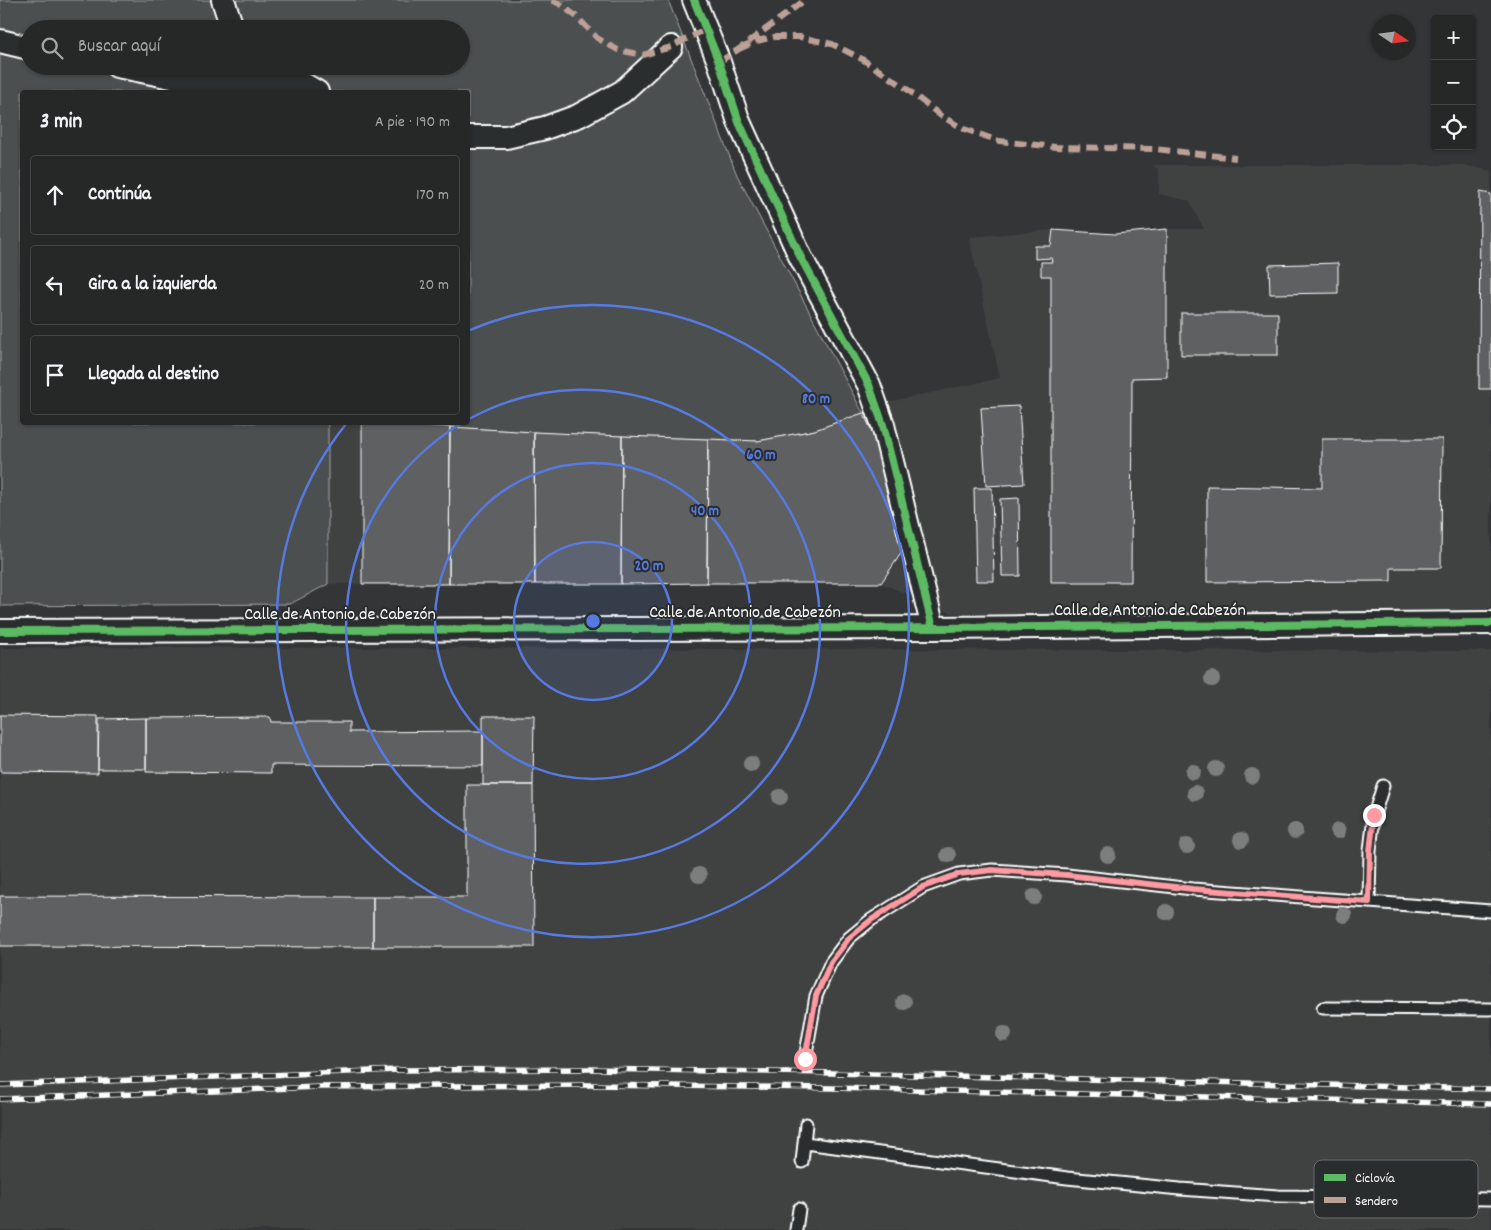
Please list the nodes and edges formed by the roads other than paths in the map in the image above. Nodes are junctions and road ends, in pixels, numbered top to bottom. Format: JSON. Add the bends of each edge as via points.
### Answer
{"nodes":[{"id":1,"x":223,"y":0,"type":"edge"},
{"id":2,"x":694,"y":0,"type":"edge"},
{"id":3,"x":230,"y":20,"type":"edge"},
{"id":4,"x":0,"y":41,"type":"edge"},
{"id":5,"x":20,"y":46,"type":"edge"},
{"id":6,"x":671,"y":47,"type":"dead end"},
{"id":7,"x":158,"y":75,"type":"edge"},
{"id":8,"x":269,"y":75,"type":"edge"},
{"id":9,"x":282,"y":75,"type":"edge"},
{"id":10,"x":314,"y":90,"type":"edge"},
{"id":11,"x":470,"y":136,"type":"edge"},
{"id":12,"x":1491,"y":624,"type":"edge"},
{"id":13,"x":933,"y":628,"type":"junction"},
{"id":14,"x":0,"y":631,"type":"edge"},
{"id":15,"x":1383,"y":786,"type":"dead end"},
{"id":16,"x":1369,"y":902,"type":"junction"},
{"id":17,"x":1491,"y":911,"type":"edge"},
{"id":18,"x":1323,"y":1008,"type":"dead end"},
{"id":19,"x":1491,"y":1010,"type":"edge"},
{"id":20,"x":805,"y":1059,"type":"dead end"},
{"id":21,"x":806,"y":1124,"type":"dead end"},
{"id":22,"x":804,"y":1143,"type":"junction"},
{"id":23,"x":802,"y":1162,"type":"dead end"},
{"id":24,"x":1314,"y":1197,"type":"edge"},
{"id":25,"x":1478,"y":1199,"type":"edge"},
{"id":26,"x":1491,"y":1199,"type":"edge"},
{"id":27,"x":799,"y":1209,"type":"dead end"},
{"id":28,"x":796,"y":1230,"type":"edge"}],
"edges":[{"from":1,"to":3,"type":"street"},
{"from":2,"to":13,"type":"street","via":[[755,158],[800,256],[869,385],[883,424]]},
{"from":4,"to":5,"type":"street"},
{"from":6,"to":11,"type":"street","via":[[622,92],[578,116],[506,137]]},
{"from":7,"to":8,"type":"street","via":[[190,82]]},
{"from":9,"to":10,"type":"street"},
{"from":12,"to":13,"type":"street","name":"Calle de Antonio de Cabezón"},
{"from":13,"to":14,"type":"street","name":"Calle de Antonio de Cabezón"},
{"from":15,"to":16,"type":"lane","via":[[1374,815]]},
{"from":16,"to":17,"type":"lane"},
{"from":16,"to":20,"type":"lane","via":[[1193,889],[1067,875],[992,870],[959,874],[923,887],[849,938],[831,962],[816,996]]},
{"from":18,"to":19,"type":"lane"},
{"from":21,"to":22,"type":"lane"},
{"from":22,"to":23,"type":"lane"},
{"from":22,"to":24,"type":"lane","via":[[1067,1178],[1180,1189]]},
{"from":25,"to":26,"type":"lane"},
{"from":27,"to":28,"type":"lane"}]}
